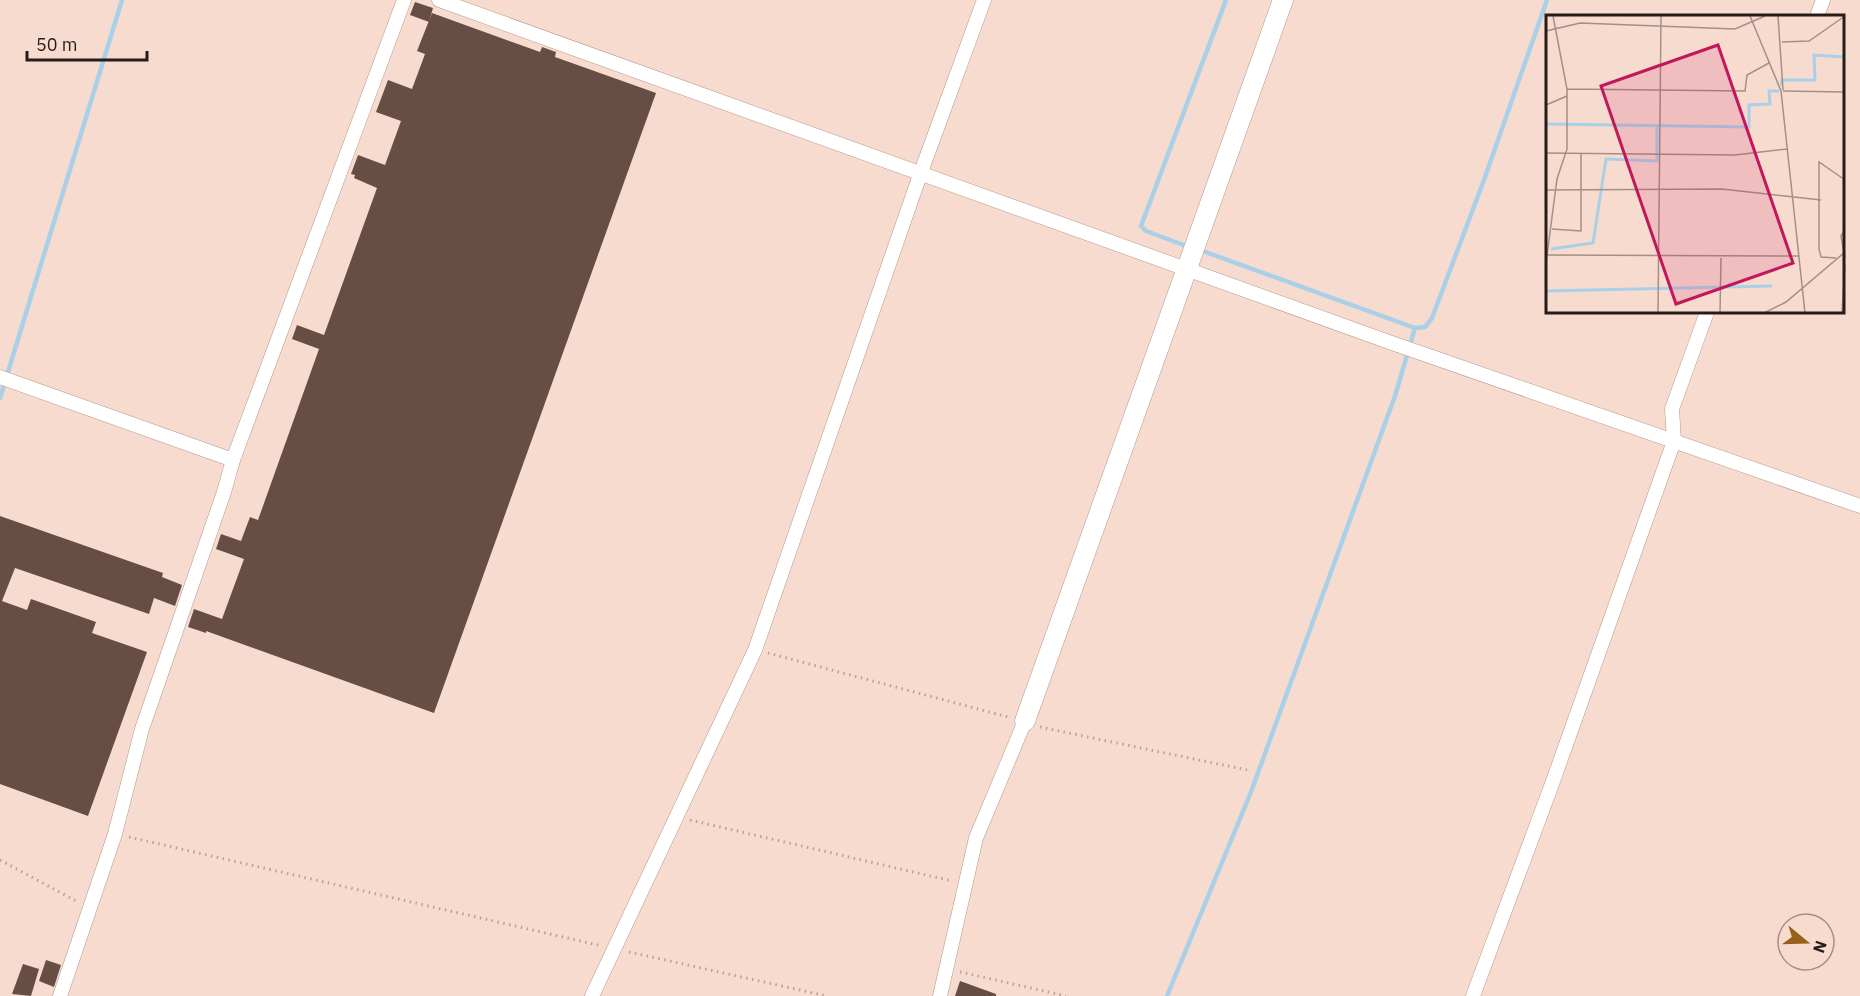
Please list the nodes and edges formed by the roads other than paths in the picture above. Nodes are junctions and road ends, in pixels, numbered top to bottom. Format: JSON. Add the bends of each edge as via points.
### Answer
{"nodes":[{"id":1,"x":404,"y":0,"type":"edge"},
{"id":2,"x":439,"y":0,"type":"edge"},
{"id":3,"x":984,"y":0,"type":"edge"},
{"id":4,"x":1283,"y":0,"type":"edge"},
{"id":5,"x":1823,"y":0,"type":"edge"},
{"id":6,"x":1817,"y":15,"type":"edge"},
{"id":7,"x":921,"y":172,"type":"junction"},
{"id":8,"x":1187,"y":268,"type":"junction"},
{"id":9,"x":1706,"y":314,"type":"edge"},
{"id":10,"x":0,"y":377,"type":"edge"},
{"id":11,"x":1674,"y":441,"type":"junction"},
{"id":12,"x":233,"y":460,"type":"junction"},
{"id":13,"x":1860,"y":506,"type":"edge"},
{"id":14,"x":1025,"y":722,"type":"joint"},
{"id":15,"x":60,"y":996,"type":"edge"},
{"id":16,"x":592,"y":996,"type":"edge"},
{"id":17,"x":940,"y":996,"type":"edge"},
{"id":18,"x":1473,"y":996,"type":"edge"}],
"edges":[{"from":1,"to":12,"type":"street"},
{"from":2,"to":7,"type":"street"},
{"from":3,"to":7,"type":"street"},
{"from":4,"to":8,"type":"street"},
{"from":5,"to":6,"type":"street"},
{"from":7,"to":8,"type":"street"},
{"from":7,"to":16,"type":"street","via":[[755,650]]},
{"from":8,"to":11,"type":"street"},
{"from":8,"to":14,"type":"street"},
{"from":9,"to":11,"type":"street","via":[[1672,409]]},
{"from":10,"to":12,"type":"street"},
{"from":11,"to":13,"type":"street"},
{"from":11,"to":18,"type":"street"},
{"from":12,"to":15,"type":"street","via":[[142,729],[115,834]]},
{"from":14,"to":17,"type":"street","via":[[976,838]]}]}
